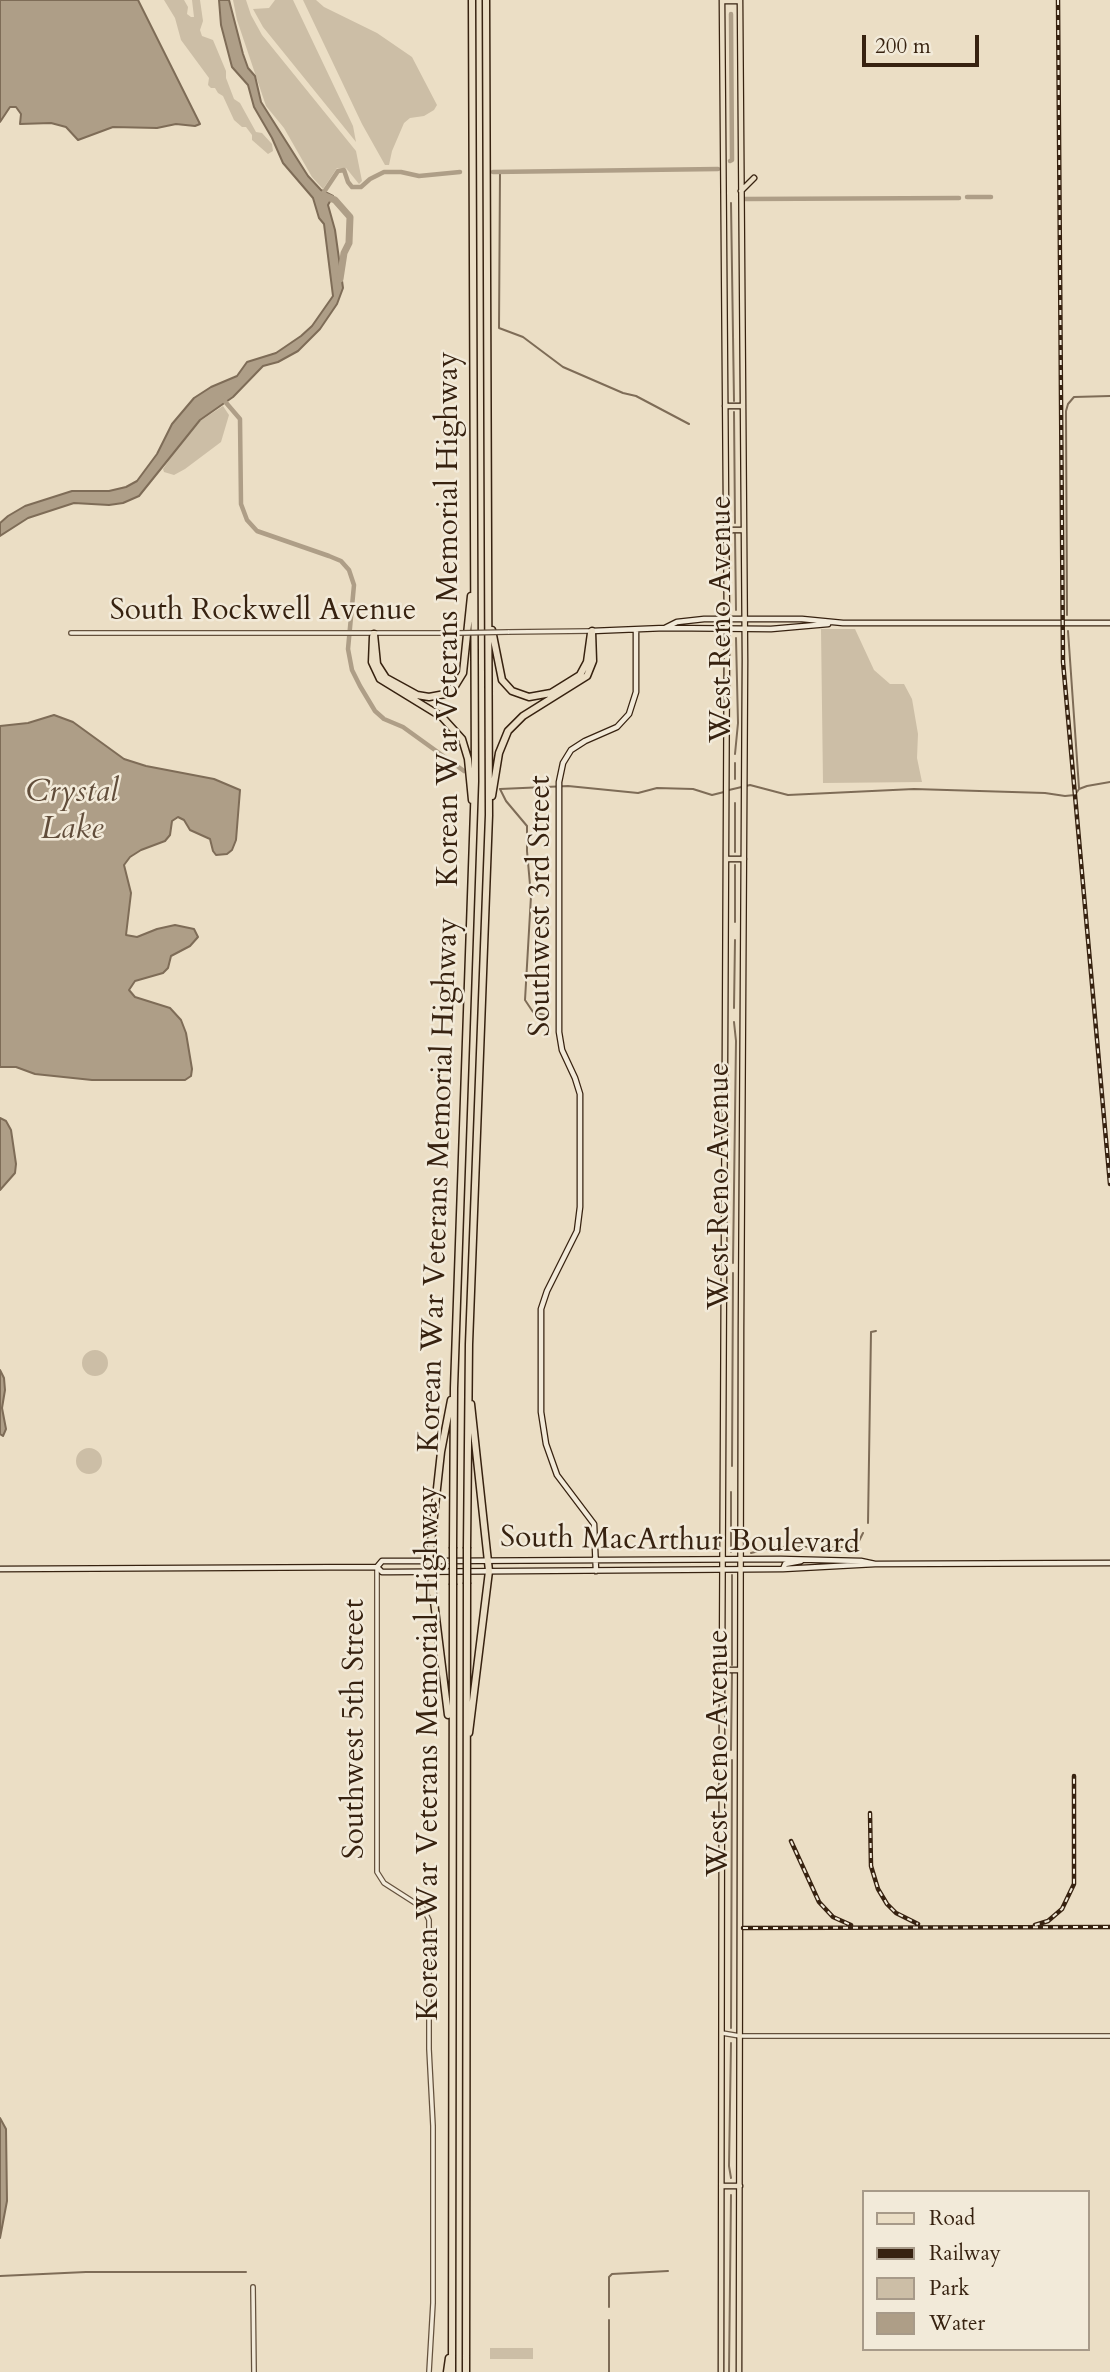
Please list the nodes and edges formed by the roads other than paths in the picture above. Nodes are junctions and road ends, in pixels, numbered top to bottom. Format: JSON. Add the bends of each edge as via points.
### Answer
{"nodes":[{"id":1,"x":472,"y":0,"type":"edge"},
{"id":2,"x":485,"y":0,"type":"edge"},
{"id":3,"x":740,"y":0,"type":"edge"},
{"id":4,"x":722,"y":1,"type":"edge"},
{"id":5,"x":754,"y":178,"type":"dead end"},
{"id":6,"x":740,"y":191,"type":"junction"},
{"id":7,"x":725,"y":406,"type":"junction"},
{"id":8,"x":743,"y":406,"type":"junction"},
{"id":9,"x":726,"y":530,"type":"junction"},
{"id":10,"x":744,"y":530,"type":"junction"},
{"id":11,"x":475,"y":566,"type":"junction"},
{"id":12,"x":489,"y":611,"type":"junction"},
{"id":13,"x":727,"y":619,"type":"junction"},
{"id":14,"x":745,"y":619,"type":"junction"},
{"id":15,"x":843,"y":623,"type":"junction"},
{"id":16,"x":1110,"y":623,"type":"edge"},
{"id":17,"x":665,"y":628,"type":"junction"},
{"id":18,"x":727,"y":629,"type":"junction"},
{"id":19,"x":745,"y":629,"type":"junction"},
{"id":20,"x":592,"y":631,"type":"junction"},
{"id":21,"x":636,"y":631,"type":"junction"},
{"id":22,"x":71,"y":633,"type":"dead end"},
{"id":23,"x":374,"y":634,"type":"junction"},
{"id":24,"x":489,"y":815,"type":"junction"},
{"id":25,"x":475,"y":826,"type":"junction"},
{"id":26,"x":726,"y":859,"type":"junction"},
{"id":27,"x":744,"y":859,"type":"junction"},
{"id":28,"x":468,"y":1384,"type":"junction"},
{"id":29,"x":454,"y":1388,"type":"junction"},
{"id":30,"x":723,"y":1559,"type":"junction"},
{"id":31,"x":741,"y":1559,"type":"junction"},
{"id":32,"x":488,"y":1560,"type":"junction"},
{"id":33,"x":596,"y":1560,"type":"junction"},
{"id":34,"x":651,"y":1560,"type":"junction"},
{"id":35,"x":675,"y":1560,"type":"junction"},
{"id":36,"x":805,"y":1560,"type":"junction"},
{"id":37,"x":429,"y":1561,"type":"junction"},
{"id":38,"x":1110,"y":1563,"type":"edge"},
{"id":39,"x":875,"y":1564,"type":"junction"},
{"id":40,"x":377,"y":1567,"type":"junction"},
{"id":41,"x":0,"y":1569,"type":"edge"},
{"id":42,"x":783,"y":1569,"type":"junction"},
{"id":43,"x":637,"y":1570,"type":"junction"},
{"id":44,"x":659,"y":1570,"type":"junction"},
{"id":45,"x":723,"y":1570,"type":"junction"},
{"id":46,"x":741,"y":1570,"type":"junction"},
{"id":47,"x":489,"y":1571,"type":"junction"},
{"id":48,"x":596,"y":1571,"type":"junction"},
{"id":49,"x":431,"y":1572,"type":"junction"},
{"id":50,"x":722,"y":1670,"type":"junction"},
{"id":51,"x":740,"y":1670,"type":"junction"},
{"id":52,"x":466,"y":1753,"type":"junction"},
{"id":53,"x":452,"y":1765,"type":"junction"},
{"id":54,"x":722,"y":2033,"type":"junction"},
{"id":55,"x":740,"y":2036,"type":"junction"},
{"id":56,"x":1110,"y":2036,"type":"edge"},
{"id":57,"x":722,"y":2186,"type":"junction"},
{"id":58,"x":740,"y":2186,"type":"junction"},
{"id":59,"x":253,"y":2287,"type":"dead end"},
{"id":60,"x":452,"y":2335,"type":"junction"},
{"id":61,"x":254,"y":2372,"type":"edge"},
{"id":62,"x":429,"y":2372,"type":"edge"},
{"id":63,"x":447,"y":2372,"type":"edge"},
{"id":64,"x":452,"y":2372,"type":"edge"},
{"id":65,"x":468,"y":2372,"type":"edge"},
{"id":66,"x":721,"y":2372,"type":"edge"},
{"id":67,"x":739,"y":2372,"type":"edge"}],
"edges":[{"from":1,"to":11,"type":"highway","name":"Korean War Veterans Memorial Highway"},
{"from":2,"to":12,"type":"highway","name":"Korean War Veterans Memorial Highway"},
{"from":3,"to":4,"type":"main road"},
{"from":3,"to":6,"type":"main road","name":"West Reno Avenue"},
{"from":4,"to":7,"type":"main road","name":"West Reno Avenue"},
{"from":5,"to":6,"type":"main road"},
{"from":6,"to":8,"type":"main road","name":"West Reno Avenue"},
{"from":7,"to":8,"type":"main road"},
{"from":7,"to":9,"type":"main road","name":"West Reno Avenue"},
{"from":8,"to":10,"type":"main road","name":"West Reno Avenue"},
{"from":9,"to":10,"type":"main road"},
{"from":9,"to":13,"type":"main road","name":"West Reno Avenue"},
{"from":10,"to":14,"type":"main road","name":"West Reno Avenue"},
{"from":11,"to":23,"type":"highway","via":[[465,664],[458,684],[448,692],[424,696],[386,678],[377,664]]},
{"from":11,"to":25,"type":"highway","name":"Korean War Veterans Memorial Highway"},
{"from":12,"to":20,"type":"highway","via":[[499,673],[506,685],[523,696],[545,695],[580,675]]},
{"from":12,"to":24,"type":"highway","name":"Korean War Veterans Memorial Highway"},
{"from":13,"to":14,"type":"main road"},
{"from":13,"to":17,"type":"main road","via":[[682,621]]},
{"from":13,"to":18,"type":"main road","name":"West Reno Avenue"},
{"from":14,"to":15,"type":"main road"},
{"from":14,"to":19,"type":"main road","name":"West Reno Avenue"},
{"from":15,"to":16,"type":"main road"},
{"from":15,"to":19,"type":"main road"},
{"from":17,"to":18,"type":"main road"},
{"from":17,"to":21,"type":"main road","name":"South Rockwell Avenue"},
{"from":18,"to":19,"type":"main road"},
{"from":18,"to":26,"type":"main road","name":"West Reno Avenue"},
{"from":19,"to":27,"type":"main road","name":"West Reno Avenue"},
{"from":20,"to":21,"type":"main road","name":"South Rockwell Avenue"},
{"from":20,"to":23,"type":"street","name":"South Rockwell Avenue","bridge":true},
{"from":20,"to":24,"type":"highway","via":[[593,661],[587,676],[523,716],[504,738]]},
{"from":21,"to":33,"type":"main road","name":"Southwest 3rd Street","via":[[636,692],[629,715],[617,727],[572,750],[559,782],[559,1032],[579,1094],[580,1207],[577,1231],[541,1309],[541,1412],[557,1475],[594,1524]]},
{"from":22,"to":23,"type":"street","name":"South Rockwell Avenue"},
{"from":23,"to":25,"type":"highway","via":[[371,655],[377,675],[442,717],[462,739]]},
{"from":24,"to":28,"type":"highway","name":"Korean War Veterans Memorial Highway"},
{"from":25,"to":29,"type":"highway","name":"Korean War Veterans Memorial Highway"},
{"from":26,"to":27,"type":"main road"},
{"from":26,"to":30,"type":"main road","name":"West Reno Avenue"},
{"from":27,"to":31,"type":"main road","name":"West Reno Avenue"},
{"from":28,"to":32,"type":"highway"},
{"from":28,"to":52,"type":"highway","name":"Korean War Veterans Memorial Highway","bridge":true},
{"from":29,"to":37,"type":"highway","via":[[441,1452]]},
{"from":29,"to":53,"type":"highway","name":"Korean War Veterans Memorial Highway","bridge":true},
{"from":30,"to":31,"type":"main road","name":"South MacArthur Boulevard"},
{"from":30,"to":35,"type":"main road","name":"South MacArthur Boulevard"},
{"from":30,"to":45,"type":"main road","name":"West Reno Avenue"},
{"from":31,"to":36,"type":"main road","name":"South MacArthur Boulevard"},
{"from":31,"to":46,"type":"main road","name":"West Reno Avenue"},
{"from":32,"to":33,"type":"main road","name":"South MacArthur Boulevard"},
{"from":32,"to":37,"type":"main road","name":"South MacArthur Boulevard"},
{"from":32,"to":47,"type":"highway"},
{"from":33,"to":34,"type":"main road","name":"South MacArthur Boulevard"},
{"from":33,"to":48,"type":"main road","name":"Southwest 3rd Street"},
{"from":34,"to":35,"type":"main road","name":"South MacArthur Boulevard"},
{"from":34,"to":43,"type":"main road"},
{"from":35,"to":44,"type":"main road","via":[[661,1564]]},
{"from":36,"to":39,"type":"main road","name":"South MacArthur Boulevard"},
{"from":36,"to":42,"type":"main road","via":[[785,1564]]},
{"from":37,"to":40,"type":"main road","name":"South MacArthur Boulevard","via":[[382,1561]]},
{"from":37,"to":49,"type":"highway"},
{"from":38,"to":39,"type":"main road"},
{"from":39,"to":42,"type":"main road","name":"South MacArthur Boulevard"},
{"from":40,"to":41,"type":"main road","name":"South MacArthur Boulevard"},
{"from":40,"to":49,"type":"main road","name":"South MacArthur Boulevard","via":[[382,1572]]},
{"from":40,"to":62,"type":"street","name":"Southwest 5th Street","via":[[377,1872],[384,1883],[428,1914],[433,2126]]},
{"from":42,"to":46,"type":"main road","name":"South MacArthur Boulevard"},
{"from":43,"to":44,"type":"main road","name":"South MacArthur Boulevard"},
{"from":43,"to":48,"type":"main road","name":"South MacArthur Boulevard"},
{"from":44,"to":45,"type":"main road","name":"South MacArthur Boulevard"},
{"from":45,"to":46,"type":"main road","name":"South MacArthur Boulevard"},
{"from":45,"to":50,"type":"main road","name":"West Reno Avenue"},
{"from":46,"to":51,"type":"main road","name":"West Reno Avenue"},
{"from":47,"to":48,"type":"main road","name":"South MacArthur Boulevard"},
{"from":47,"to":49,"type":"main road","name":"South MacArthur Boulevard"},
{"from":47,"to":52,"type":"highway"},
{"from":49,"to":53,"type":"highway"},
{"from":50,"to":51,"type":"main road"},
{"from":50,"to":54,"type":"main road","name":"West Reno Avenue"},
{"from":51,"to":55,"type":"main road","name":"West Reno Avenue"},
{"from":52,"to":65,"type":"highway","name":"Korean War Veterans Memorial Highway"},
{"from":53,"to":60,"type":"highway","name":"Korean War Veterans Memorial Highway"},
{"from":54,"to":55,"type":"street"},
{"from":54,"to":57,"type":"main road","name":"West Reno Avenue"},
{"from":55,"to":56,"type":"street"},
{"from":55,"to":58,"type":"main road","name":"West Reno Avenue"},
{"from":57,"to":58,"type":"main road"},
{"from":57,"to":66,"type":"main road","name":"West Reno Avenue"},
{"from":58,"to":67,"type":"main road","name":"West Reno Avenue"},
{"from":59,"to":61,"type":"street"},
{"from":60,"to":63,"type":"highway"},
{"from":60,"to":64,"type":"highway","name":"Korean War Veterans Memorial Highway"}]}
